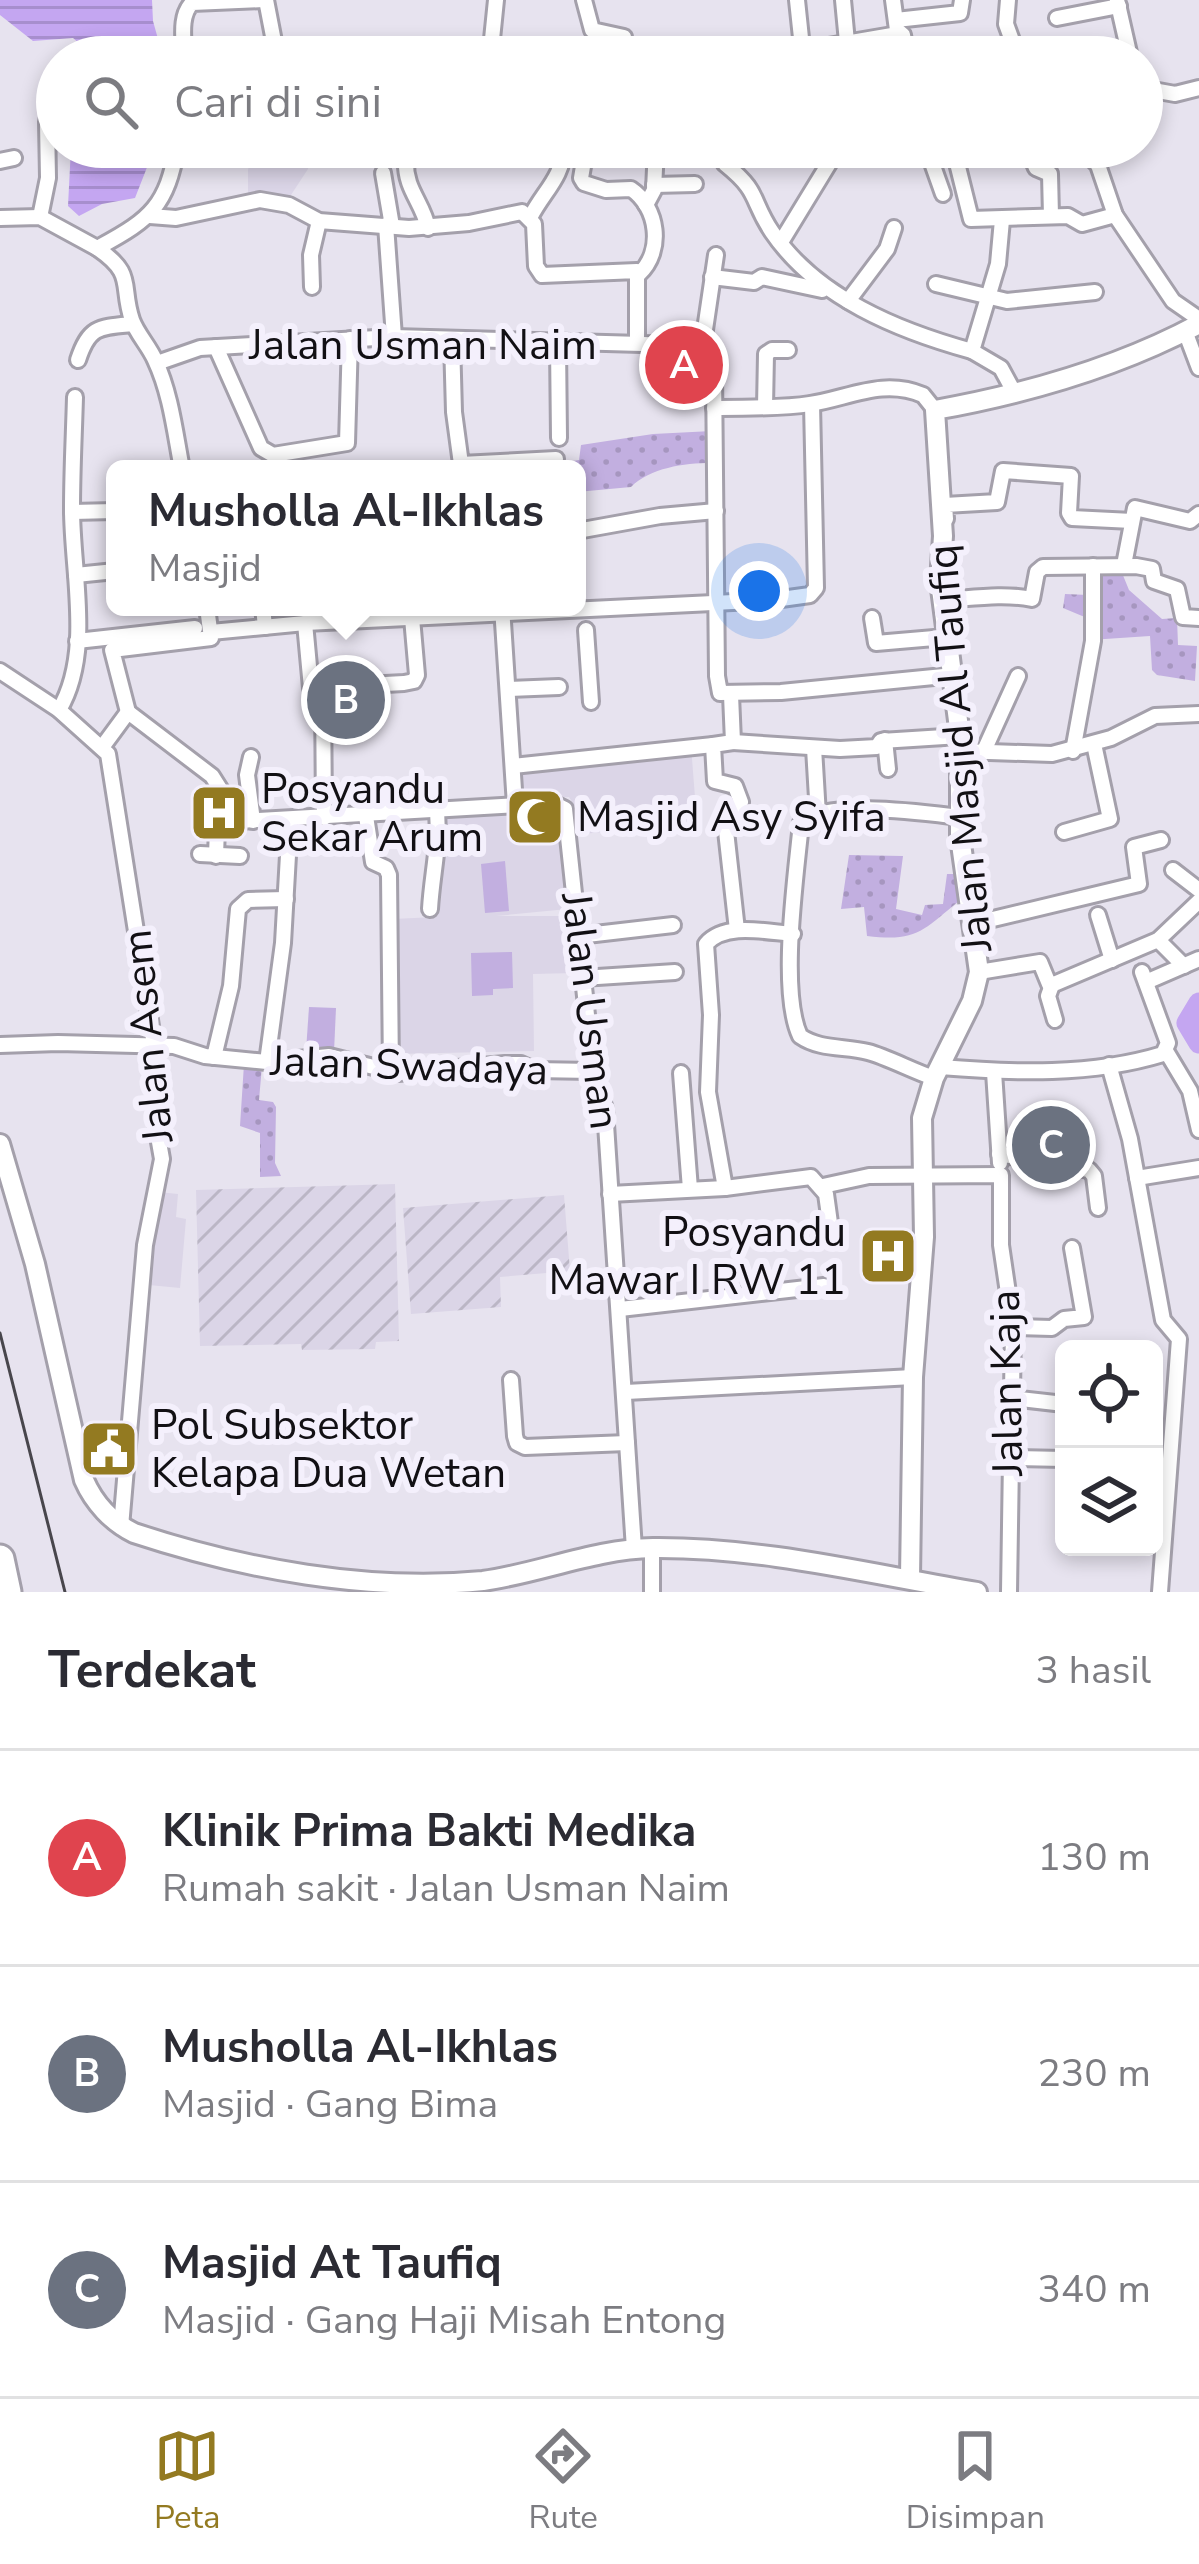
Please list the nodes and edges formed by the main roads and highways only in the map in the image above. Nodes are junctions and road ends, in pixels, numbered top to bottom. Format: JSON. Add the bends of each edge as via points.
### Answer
{"nodes":[{"id":1,"x":0,"y":1559,"type":"edge"},
{"id":2,"x":7,"y":1592,"type":"edge"}],
"edges":[{"from":1,"to":2,"type":"highway"}]}
